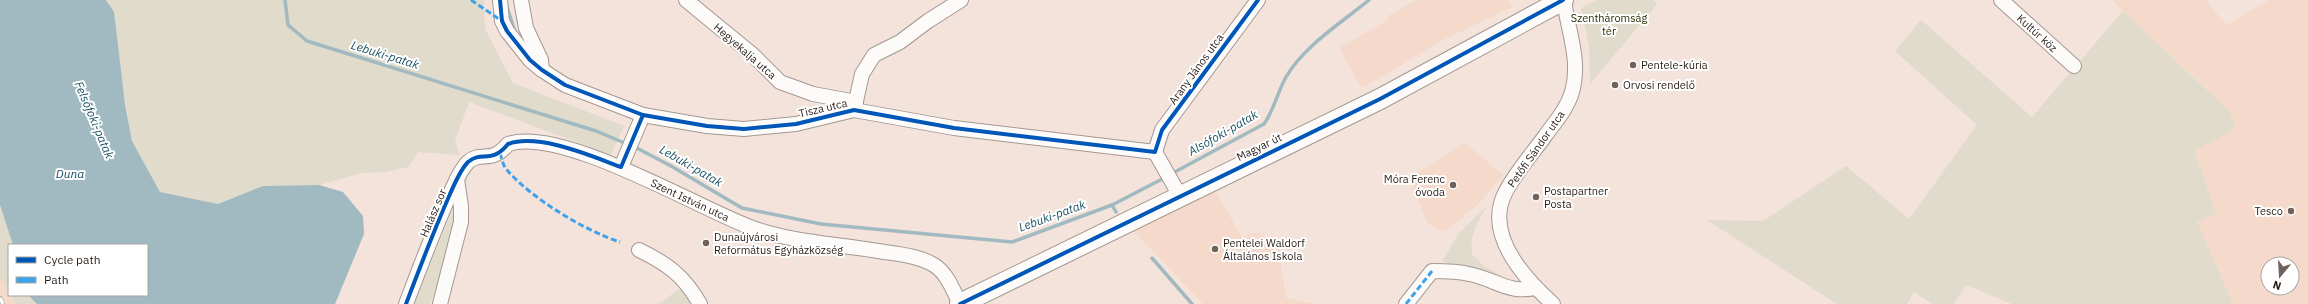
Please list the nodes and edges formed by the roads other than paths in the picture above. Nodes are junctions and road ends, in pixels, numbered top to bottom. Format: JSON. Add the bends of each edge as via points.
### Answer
{"nodes":[{"id":1,"x":500,"y":0,"type":"edge"},
{"id":2,"x":521,"y":0,"type":"edge"},
{"id":3,"x":961,"y":0,"type":"edge"},
{"id":4,"x":1258,"y":0,"type":"edge"},
{"id":5,"x":1563,"y":0,"type":"edge"},
{"id":6,"x":2001,"y":0,"type":"edge"},
{"id":7,"x":690,"y":1,"type":"edge"},
{"id":8,"x":2074,"y":66,"type":"dead end"},
{"id":9,"x":546,"y":73,"type":"junction"},
{"id":10,"x":855,"y":106,"type":"junction"},
{"id":11,"x":643,"y":115,"type":"junction"},
{"id":12,"x":1155,"y":152,"type":"junction"},
{"id":13,"x":500,"y":153,"type":"joint"},
{"id":14,"x":624,"y":161,"type":"junction"},
{"id":15,"x":457,"y":179,"type":"junction"},
{"id":16,"x":1177,"y":191,"type":"junction"},
{"id":17,"x":639,"y":250,"type":"dead end"},
{"id":18,"x":1536,"y":288,"type":"junction"},
{"id":19,"x":406,"y":304,"type":"edge"},
{"id":20,"x":440,"y":304,"type":"edge"},
{"id":21,"x":700,"y":304,"type":"edge"},
{"id":22,"x":960,"y":304,"type":"edge"},
{"id":23,"x":1406,"y":304,"type":"edge"},
{"id":24,"x":1553,"y":304,"type":"edge"}],
"edges":[{"from":1,"to":9,"type":"street","name":"Tisza utca","via":[[502,21],[507,31],[530,60]]},
{"from":2,"to":9,"type":"street","via":[[526,28]]},
{"from":3,"to":10,"type":"street","via":[[900,42],[874,55],[862,74]]},
{"from":4,"to":12,"type":"street","name":"Arany János utca","via":[[1162,130]]},
{"from":5,"to":16,"type":"street","name":"Magyar út","via":[[1380,99]]},
{"from":5,"to":18,"type":"street","name":"Petőfi Sándor utca","via":[[1576,60],[1572,93],[1558,119],[1504,193],[1499,214],[1507,249]]},
{"from":6,"to":8,"type":"street","name":"Kultúr köz"},
{"from":7,"to":10,"type":"street","name":"Hegyekalja utca","via":[[753,55],[780,82]]},
{"from":9,"to":11,"type":"street","name":"Tisza utca","via":[[578,90]]},
{"from":10,"to":11,"type":"street","name":"Tisza utca","via":[[796,124],[744,129],[707,126]]},
{"from":10,"to":12,"type":"street","name":"Tisza utca","via":[[954,128]]},
{"from":11,"to":14,"type":"street"},
{"from":12,"to":16,"type":"street"},
{"from":13,"to":14,"type":"street","name":"Szent István utca","via":[[508,144],[533,140]]},
{"from":13,"to":15,"type":"street","name":"Halász sor","via":[[468,162]]},
{"from":14,"to":22,"type":"street","name":"Szent István utca","via":[[721,214],[769,234],[910,256],[933,265],[944,273]]},
{"from":15,"to":19,"type":"street","name":"Halász sor"},
{"from":15,"to":20,"type":"street","name":"Halász sor","via":[[461,222]]},
{"from":16,"to":22,"type":"street","name":"Magyar út"},
{"from":17,"to":21,"type":"street","via":[[667,264]]},
{"from":18,"to":23,"type":"street","via":[[1521,291],[1508,289],[1471,274],[1432,271]]},
{"from":18,"to":24,"type":"street","name":"Petőfi Sándor utca"}]}
